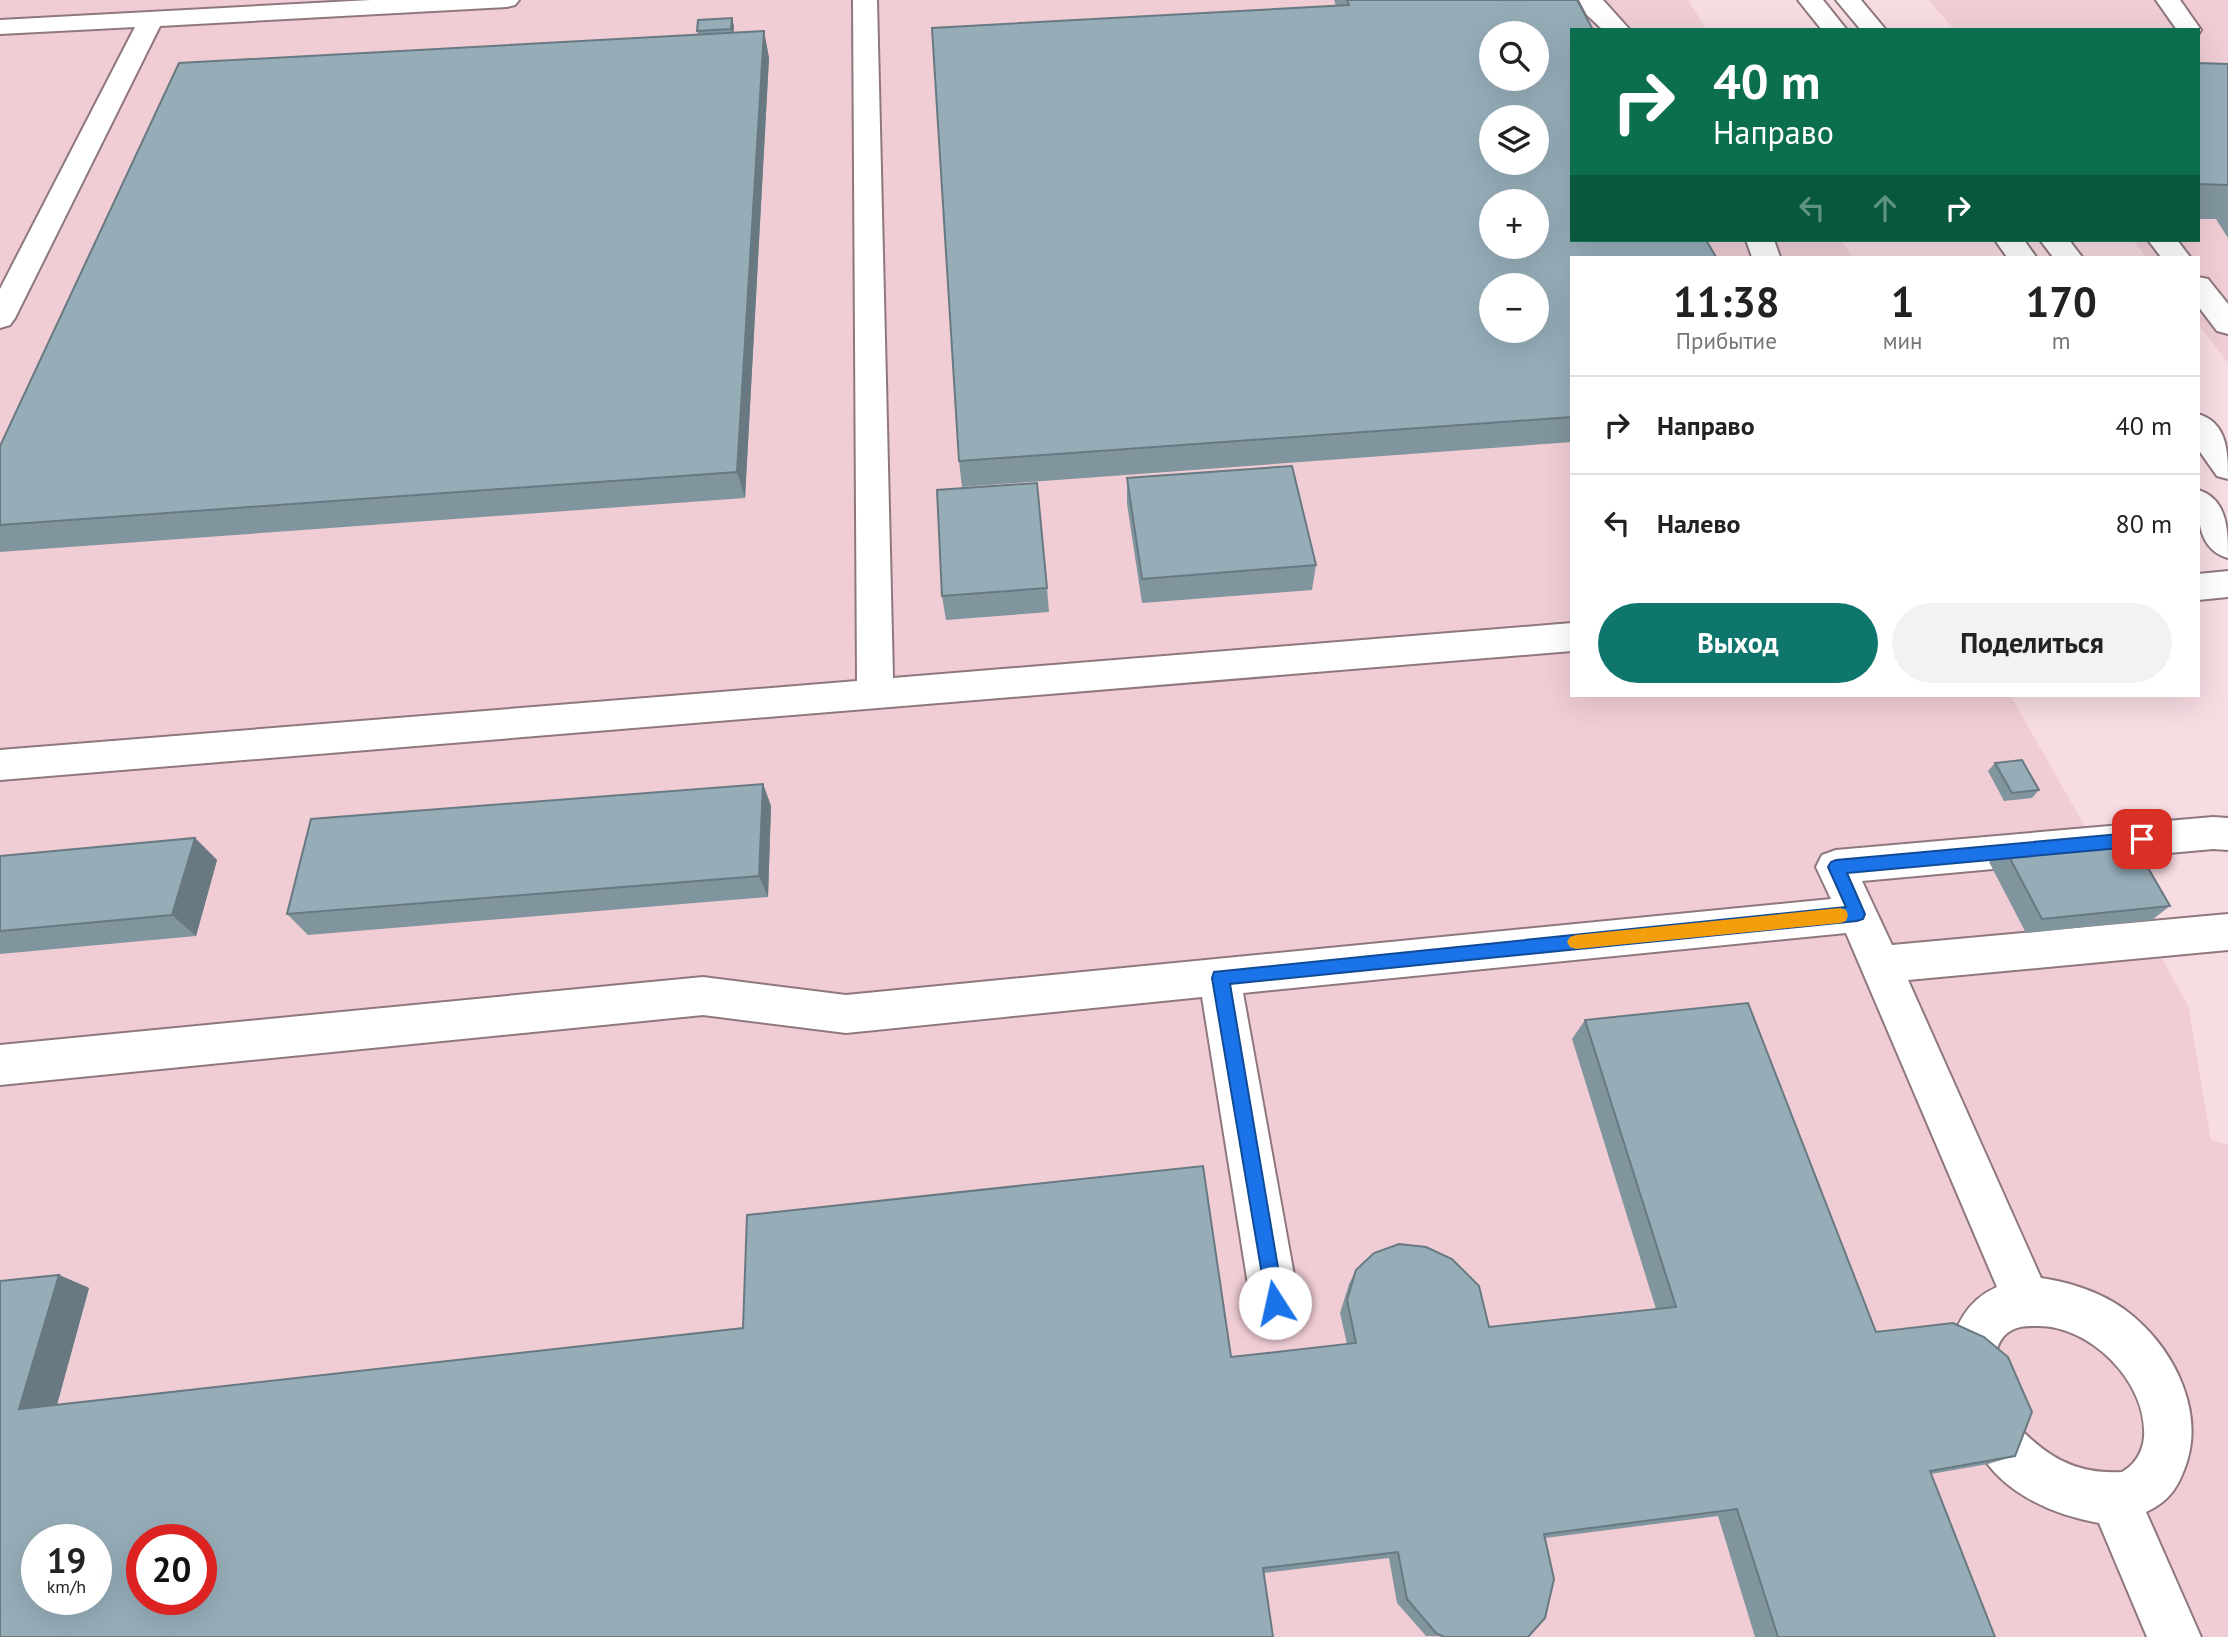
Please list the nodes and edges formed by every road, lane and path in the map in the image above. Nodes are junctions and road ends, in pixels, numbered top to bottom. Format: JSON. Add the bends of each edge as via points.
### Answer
{"nodes":[{"id":1,"x":507,"y":0,"type":"edge"},
{"id":2,"x":865,"y":0,"type":"edge"},
{"id":3,"x":1591,"y":0,"type":"edge"},
{"id":4,"x":1810,"y":0,"type":"edge"},
{"id":5,"x":1848,"y":0,"type":"edge"},
{"id":6,"x":2168,"y":0,"type":"edge"},
{"id":7,"x":151,"y":19,"type":"junction"},
{"id":8,"x":0,"y":27,"type":"edge"},
{"id":9,"x":1616,"y":28,"type":"edge"},
{"id":10,"x":1833,"y":28,"type":"edge"},
{"id":11,"x":1872,"y":28,"type":"edge"},
{"id":12,"x":2188,"y":28,"type":"edge"},
{"id":13,"x":2011,"y":242,"type":"edge"},
{"id":14,"x":2056,"y":242,"type":"edge"},
{"id":15,"x":2164,"y":242,"type":"edge"},
{"id":16,"x":2021,"y":256,"type":"edge"},
{"id":17,"x":2067,"y":256,"type":"edge"},
{"id":18,"x":2174,"y":256,"type":"edge"},
{"id":19,"x":2200,"y":289,"type":"edge"},
{"id":20,"x":0,"y":318,"type":"edge"},
{"id":21,"x":2228,"y":324,"type":"edge"},
{"id":22,"x":2200,"y":428,"type":"edge"},
{"id":23,"x":2228,"y":468,"type":"edge"},
{"id":24,"x":2200,"y":505,"type":"edge"},
{"id":25,"x":2228,"y":546,"type":"edge"},
{"id":26,"x":2228,"y":584,"type":"edge"},
{"id":27,"x":2200,"y":587,"type":"edge"},
{"id":28,"x":1570,"y":637,"type":"edge"},
{"id":29,"x":875,"y":693,"type":"junction"},
{"id":30,"x":0,"y":765,"type":"edge"},
{"id":31,"x":2228,"y":834,"type":"edge"},
{"id":32,"x":1857,"y":914,"type":"junction"},
{"id":33,"x":2228,"y":932,"type":"edge"},
{"id":34,"x":1880,"y":964,"type":"junction"},
{"id":35,"x":1220,"y":978,"type":"junction"},
{"id":36,"x":0,"y":1065,"type":"edge"},
{"id":37,"x":2027,"y":1301,"type":"junction"},
{"id":38,"x":1275,"y":1303,"type":"dead end"},
{"id":39,"x":1971,"y":1359,"type":"edge"},
{"id":40,"x":1998,"y":1439,"type":"edge"},
{"id":41,"x":2113,"y":1498,"type":"junction"},
{"id":42,"x":2174,"y":1637,"type":"edge"}],
"edges":[{"from":1,"to":7,"type":"main road"},
{"from":2,"to":29,"type":"main road"},
{"from":3,"to":9,"type":"main road"},
{"from":4,"to":10,"type":"main road"},
{"from":5,"to":11,"type":"main road"},
{"from":6,"to":12,"type":"main road"},
{"from":7,"to":8,"type":"main road"},
{"from":7,"to":20,"type":"main road"},
{"from":13,"to":16,"type":"main road"},
{"from":14,"to":17,"type":"main road"},
{"from":15,"to":18,"type":"main road"},
{"from":19,"to":21,"type":"main road"},
{"from":22,"to":23,"type":"main road"},
{"from":24,"to":25,"type":"main road"},
{"from":26,"to":27,"type":"main road"},
{"from":28,"to":29,"type":"main road"},
{"from":29,"to":30,"type":"main road"},
{"from":31,"to":32,"type":"main road","via":[[1836,867]]},
{"from":32,"to":34,"type":"main road"},
{"from":32,"to":35,"type":"main road"},
{"from":33,"to":34,"type":"main road"},
{"from":34,"to":37,"type":"main road"},
{"from":35,"to":36,"type":"main road","via":[[846,1014],[703,996]]},
{"from":35,"to":38,"type":"main road"},
{"from":37,"to":39,"type":"main road","via":[[1997,1311],[1985,1322]]},
{"from":37,"to":41,"type":"main road","via":[[2063,1305],[2100,1321],[2134,1350],[2158,1387],[2169,1425],[2165,1460],[2145,1486]]},
{"from":40,"to":41,"type":"main road","via":[[2017,1460],[2054,1486],[2074,1494]]},
{"from":41,"to":42,"type":"main road"}]}
